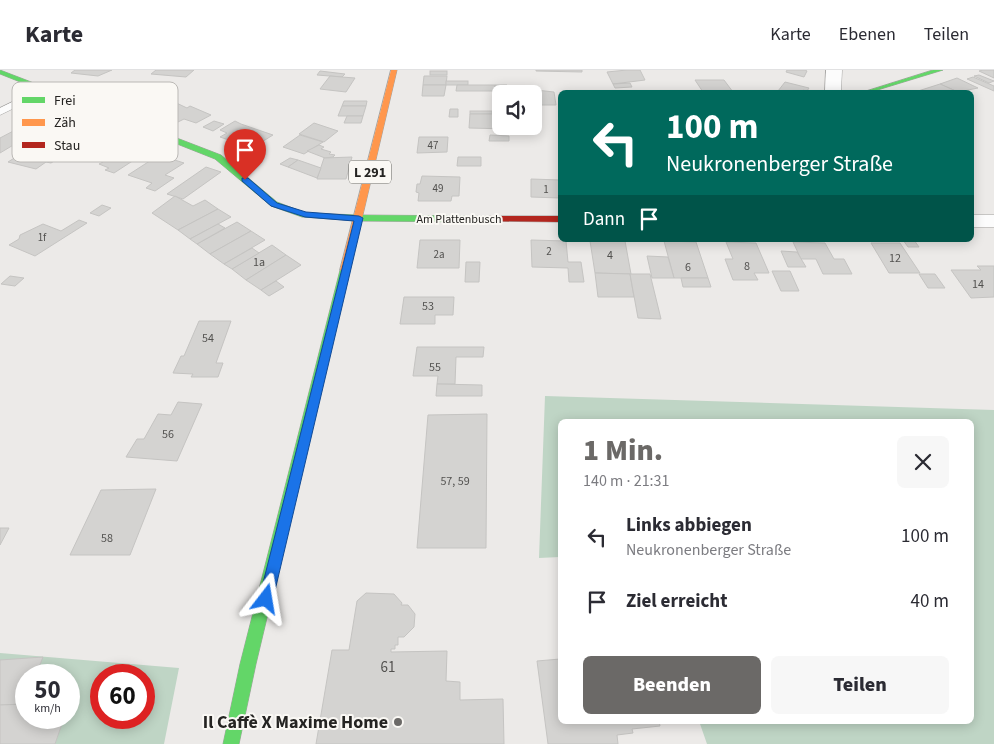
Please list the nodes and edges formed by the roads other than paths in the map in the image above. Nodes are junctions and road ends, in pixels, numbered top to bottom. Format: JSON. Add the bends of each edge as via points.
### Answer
{"nodes":[{"id":1,"x":394,"y":70,"type":"edge"},
{"id":2,"x":834,"y":70,"type":"edge"},
{"id":3,"x":940,"y":70,"type":"edge"},
{"id":4,"x":0,"y":72,"type":"edge"},
{"id":5,"x":26,"y":82,"type":"edge"},
{"id":6,"x":833,"y":90,"type":"edge"},
{"id":7,"x":873,"y":90,"type":"edge"},
{"id":8,"x":12,"y":106,"type":"edge"},
{"id":9,"x":0,"y":112,"type":"edge"},
{"id":10,"x":178,"y":141,"type":"edge"},
{"id":11,"x":359,"y":218,"type":"junction"},
{"id":12,"x":558,"y":219,"type":"edge"},
{"id":13,"x":974,"y":221,"type":"edge"},
{"id":14,"x":994,"y":221,"type":"edge"},
{"id":15,"x":231,"y":744,"type":"edge"}],
"edges":[{"from":1,"to":11,"type":"street","number":"L 291"},
{"from":2,"to":6,"type":"street"},
{"from":3,"to":7,"type":"street"},
{"from":4,"to":5,"type":"street","name":"Am Plattenbusch"},
{"from":8,"to":9,"type":"lane"},
{"from":10,"to":11,"type":"street","name":"Am Plattenbusch","via":[[218,157],[274,204],[305,214]]},
{"from":11,"to":12,"type":"street","name":"Am Plattenbusch"},
{"from":11,"to":15,"type":"street","number":"L 291"},
{"from":13,"to":14,"type":"street"}]}
